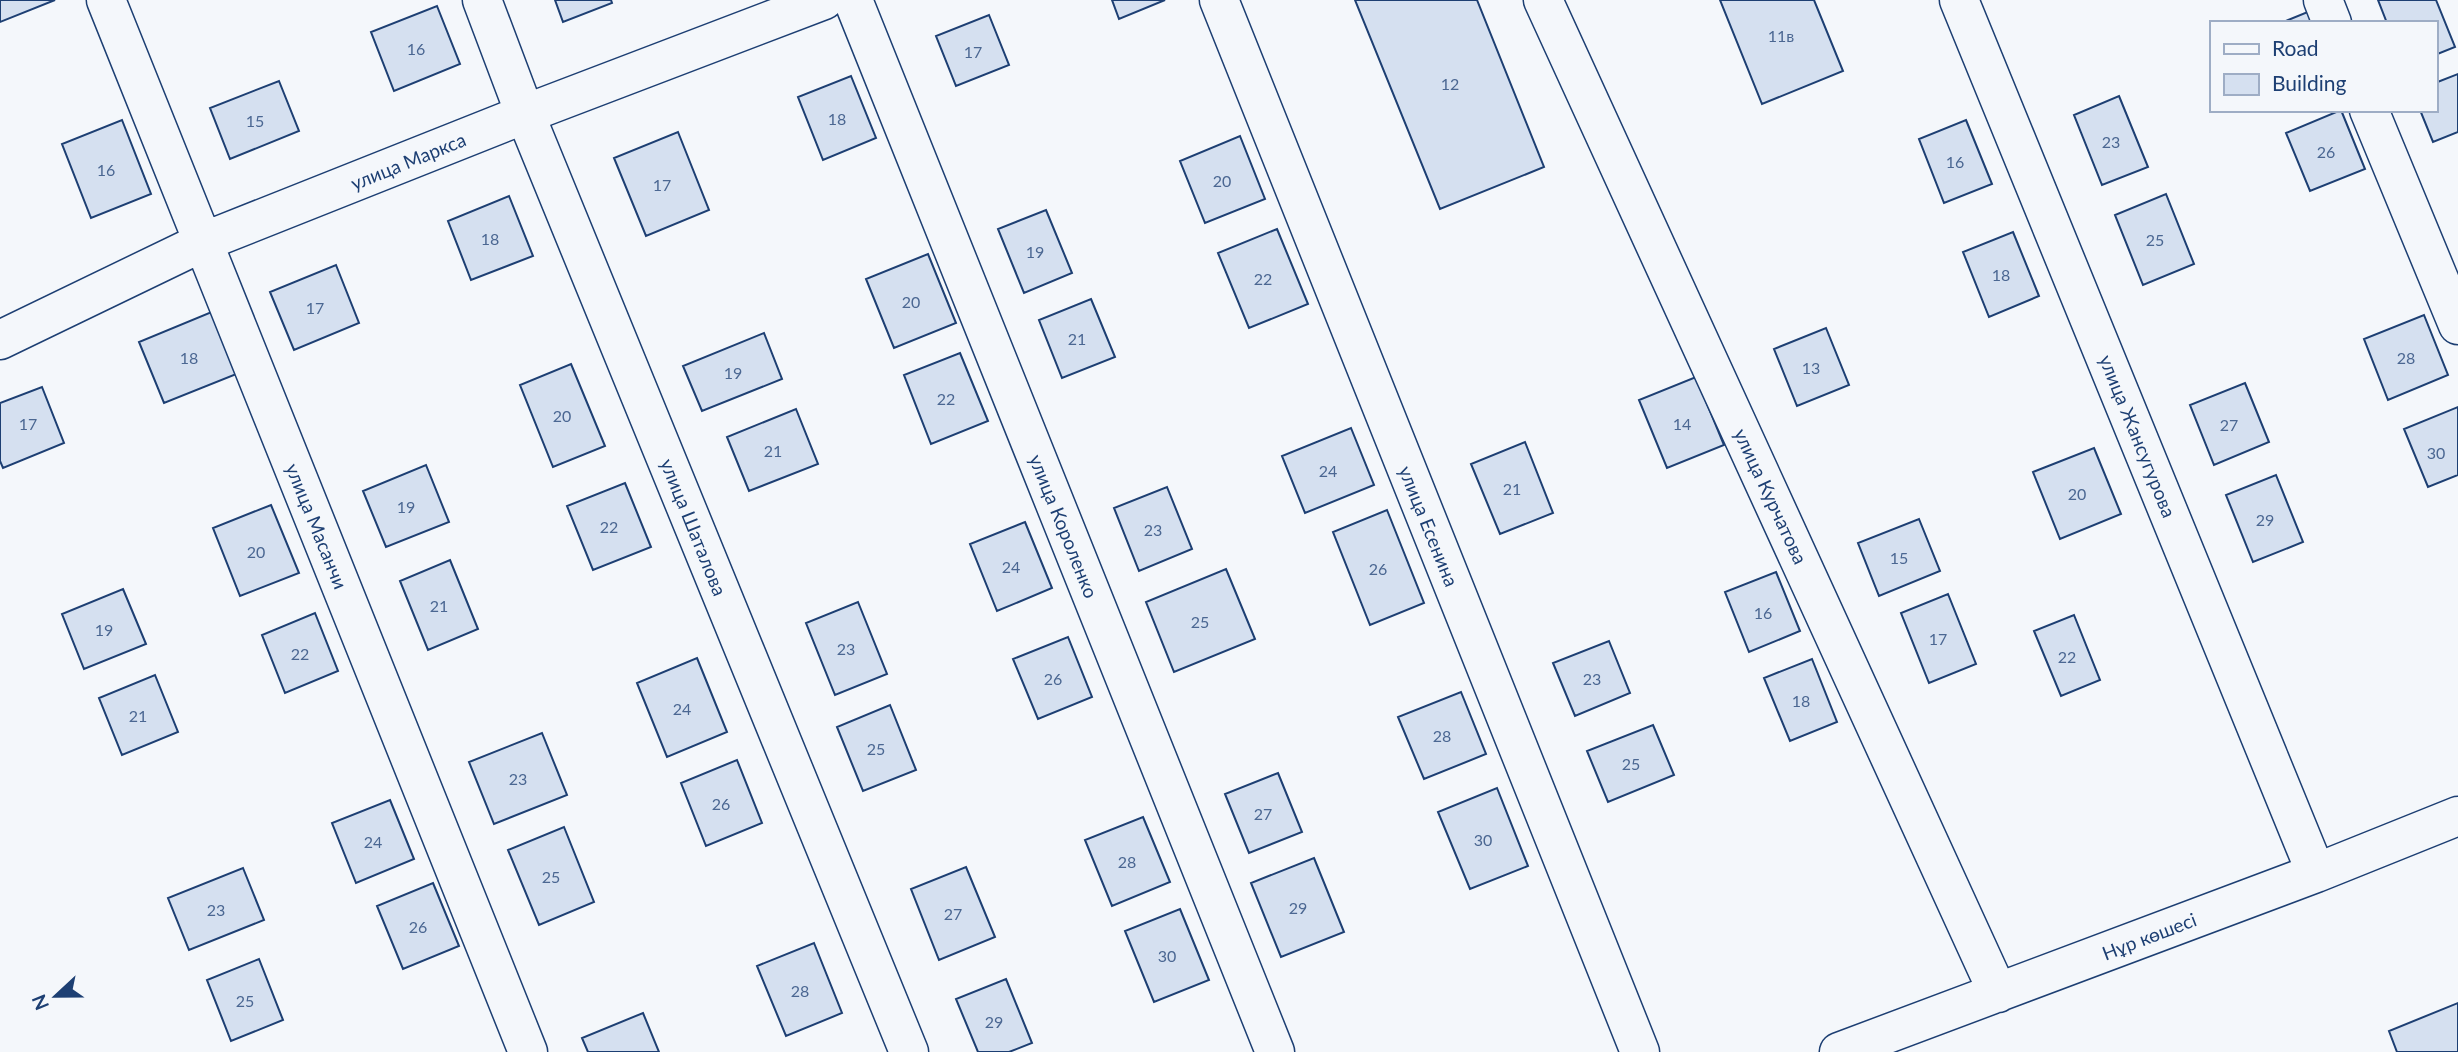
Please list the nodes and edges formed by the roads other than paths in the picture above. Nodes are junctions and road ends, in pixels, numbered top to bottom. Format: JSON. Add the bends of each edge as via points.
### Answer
{"nodes":[{"id":1,"x":106,"y":0,"type":"edge"},
{"id":2,"x":482,"y":0,"type":"edge"},
{"id":3,"x":824,"y":0,"type":"edge"},
{"id":4,"x":853,"y":0,"type":"edge"},
{"id":5,"x":1219,"y":0,"type":"edge"},
{"id":6,"x":1543,"y":0,"type":"edge"},
{"id":7,"x":1959,"y":0,"type":"edge"},
{"id":8,"x":2323,"y":0,"type":"edge"},
{"id":9,"x":2331,"y":21,"type":"edge"},
{"id":10,"x":2370,"y":112,"type":"edge"},
{"id":11,"x":525,"y":114,"type":"junction"},
{"id":12,"x":203,"y":242,"type":"junction"},
{"id":13,"x":2458,"y":325,"type":"edge"},
{"id":14,"x":0,"y":340,"type":"edge"},
{"id":15,"x":2458,"y":816,"type":"edge"},
{"id":16,"x":2316,"y":873,"type":"junction"},
{"id":17,"x":1998,"y":993,"type":"junction"},
{"id":18,"x":528,"y":1052,"type":"edge"},
{"id":19,"x":909,"y":1052,"type":"edge"},
{"id":20,"x":1275,"y":1052,"type":"edge"},
{"id":21,"x":1640,"y":1052,"type":"edge"},
{"id":22,"x":1839,"y":1052,"type":"edge"}],
"edges":[{"from":1,"to":12,"type":"street","name":"улица Масанчи"},
{"from":2,"to":11,"type":"street","name":"улица Шаталова"},
{"from":3,"to":11,"type":"street","name":"улица Маркса"},
{"from":4,"to":20,"type":"street","name":"улица Короленко"},
{"from":5,"to":21,"type":"street","name":"улица Есенина"},
{"from":6,"to":17,"type":"street","name":"улица Курчатова"},
{"from":7,"to":16,"type":"street","name":"улица Жансугурова"},
{"from":8,"to":9,"type":"street"},
{"from":10,"to":13,"type":"street"},
{"from":11,"to":12,"type":"street","name":"улица Маркса"},
{"from":11,"to":19,"type":"street","name":"улица Шаталова"},
{"from":12,"to":14,"type":"street","name":"улица Маркса"},
{"from":12,"to":18,"type":"street","name":"улица Масанчи"},
{"from":15,"to":16,"type":"street","name":"Нұр көшесі"},
{"from":16,"to":17,"type":"street","name":"Нұр көшесі"},
{"from":17,"to":22,"type":"street","name":"Нұр көшесі"}]}
